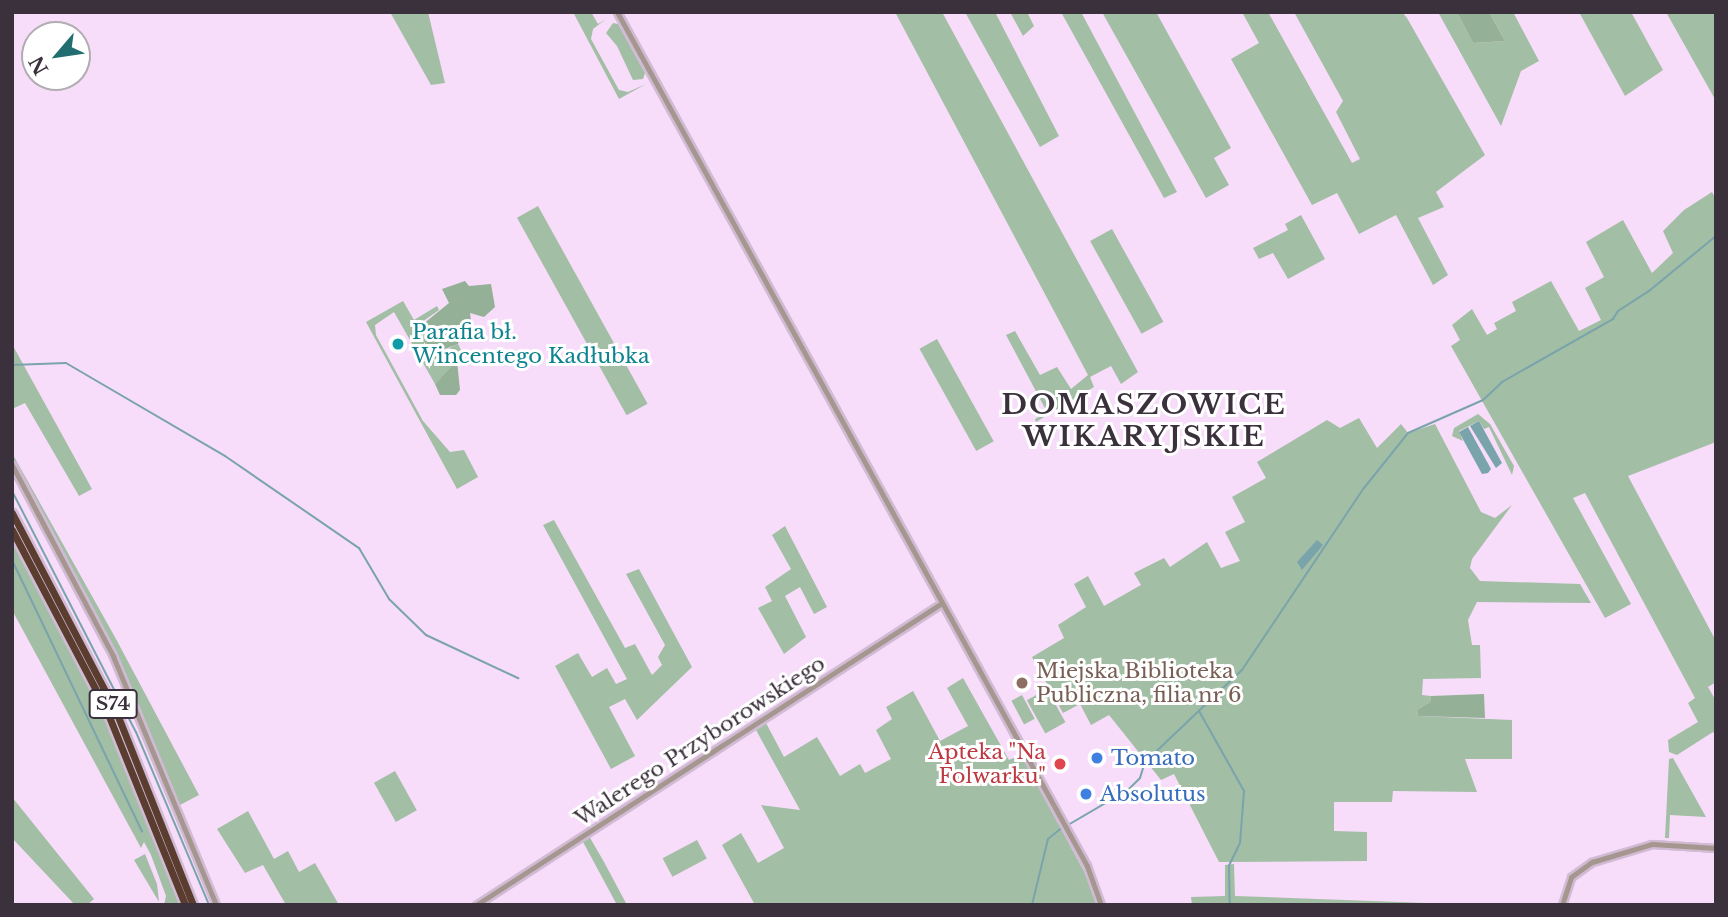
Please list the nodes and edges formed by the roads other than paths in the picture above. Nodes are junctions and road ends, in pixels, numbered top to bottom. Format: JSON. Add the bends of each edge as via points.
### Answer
{"nodes":[{"id":1,"x":617,"y":12,"type":"edge"},
{"id":2,"x":12,"y":465,"type":"edge"},
{"id":3,"x":12,"y":513,"type":"edge"},
{"id":4,"x":12,"y":530,"type":"edge"},
{"id":5,"x":942,"y":603,"type":"junction"},
{"id":6,"x":1716,"y":848,"type":"edge"},
{"id":7,"x":1101,"y":903,"type":"edge"},
{"id":8,"x":185,"y":905,"type":"edge"},
{"id":9,"x":193,"y":905,"type":"edge"},
{"id":10,"x":216,"y":905,"type":"edge"},
{"id":11,"x":476,"y":905,"type":"edge"},
{"id":12,"x":1562,"y":905,"type":"edge"}],
"edges":[{"from":1,"to":5,"type":"street"},
{"from":2,"to":10,"type":"street","via":[[114,656]]},
{"from":3,"to":9,"type":"highway","number":"S74","via":[[117,714]]},
{"from":4,"to":8,"type":"highway","number":"S74","via":[[106,709]]},
{"from":5,"to":7,"type":"street","via":[[1065,826]]},
{"from":5,"to":11,"type":"street","name":"Walerego Przyborowskiego"},
{"from":6,"to":12,"type":"street","via":[[1651,844],[1592,862],[1571,877]]}]}
